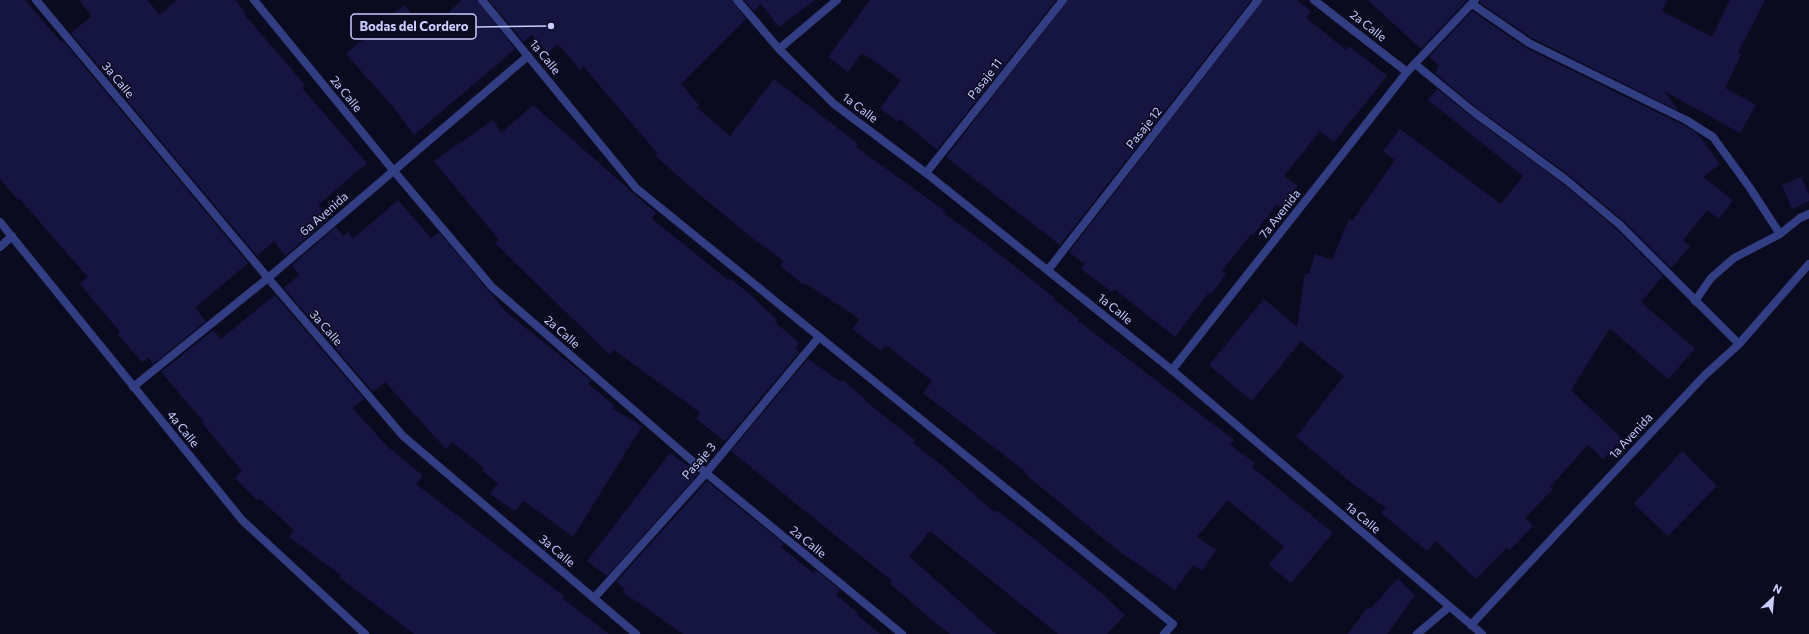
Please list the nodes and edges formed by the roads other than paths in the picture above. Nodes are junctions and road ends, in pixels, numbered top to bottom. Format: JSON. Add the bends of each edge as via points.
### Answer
{"nodes":[{"id":1,"x":36,"y":0,"type":"edge"},
{"id":2,"x":254,"y":0,"type":"edge"},
{"id":3,"x":482,"y":0,"type":"edge"},
{"id":4,"x":737,"y":0,"type":"edge"},
{"id":5,"x":837,"y":0,"type":"edge"},
{"id":6,"x":1063,"y":0,"type":"edge"},
{"id":7,"x":1258,"y":0,"type":"edge"},
{"id":8,"x":1314,"y":0,"type":"edge"},
{"id":9,"x":1473,"y":2,"type":"edge"},
{"id":10,"x":779,"y":49,"type":"junction"},
{"id":11,"x":528,"y":56,"type":"junction"},
{"id":12,"x":1415,"y":64,"type":"junction"},
{"id":13,"x":1407,"y":72,"type":"junction"},
{"id":14,"x":393,"y":170,"type":"junction"},
{"id":15,"x":926,"y":173,"type":"junction"},
{"id":16,"x":1809,"y":214,"type":"edge"},
{"id":17,"x":0,"y":222,"type":"edge"},
{"id":18,"x":1780,"y":234,"type":"junction"},
{"id":19,"x":12,"y":236,"type":"junction"},
{"id":20,"x":0,"y":247,"type":"edge"},
{"id":21,"x":1809,"y":264,"type":"edge"},
{"id":22,"x":1048,"y":270,"type":"junction"},
{"id":23,"x":268,"y":278,"type":"junction"},
{"id":24,"x":1695,"y":302,"type":"junction"},
{"id":25,"x":819,"y":337,"type":"junction"},
{"id":26,"x":1739,"y":344,"type":"junction"},
{"id":27,"x":1172,"y":370,"type":"junction"},
{"id":28,"x":133,"y":387,"type":"junction"},
{"id":29,"x":706,"y":473,"type":"junction"},
{"id":30,"x":594,"y":598,"type":"junction"},
{"id":31,"x":1449,"y":607,"type":"junction"},
{"id":32,"x":1471,"y":625,"type":"junction"},
{"id":33,"x":365,"y":634,"type":"edge"},
{"id":34,"x":636,"y":634,"type":"edge"},
{"id":35,"x":902,"y":634,"type":"edge"},
{"id":36,"x":1164,"y":634,"type":"edge"},
{"id":37,"x":1417,"y":634,"type":"edge"},
{"id":38,"x":1482,"y":634,"type":"edge"}],
"edges":[{"from":1,"to":23,"type":"street","name":"3a Calle"},
{"from":2,"to":14,"type":"street","name":"2a Calle"},
{"from":3,"to":11,"type":"street","name":"1a Calle"},
{"from":4,"to":10,"type":"street","name":"1a Calle"},
{"from":5,"to":10,"type":"street"},
{"from":6,"to":15,"type":"street","name":"Pasaje 11"},
{"from":7,"to":22,"type":"street","name":"Pasaje 12"},
{"from":8,"to":13,"type":"street","name":"2a Calle"},
{"from":9,"to":12,"type":"street","name":"7a Avenida"},
{"from":9,"to":18,"type":"street","via":[[1529,42],[1686,120],[1713,137]]},
{"from":10,"to":15,"type":"street","name":"1a Calle","via":[[834,104]]},
{"from":11,"to":14,"type":"street","name":"6a Avenida"},
{"from":11,"to":25,"type":"street","name":"1a Calle","via":[[636,188]]},
{"from":12,"to":13,"type":"street","name":"7a Avenida"},
{"from":12,"to":24,"type":"street","via":[[1475,113],[1565,178],[1615,221]]},
{"from":13,"to":27,"type":"street","name":"7a Avenida"},
{"from":14,"to":23,"type":"street","name":"6a Avenida"},
{"from":14,"to":29,"type":"street","name":"2a Calle","via":[[492,287]]},
{"from":15,"to":22,"type":"street","name":"1a Calle"},
{"from":16,"to":18,"type":"street"},
{"from":17,"to":19,"type":"street","name":"4a Calle"},
{"from":18,"to":24,"type":"street","via":[[1734,258],[1711,278]]},
{"from":19,"to":20,"type":"street"},
{"from":19,"to":28,"type":"street","name":"4a Calle"},
{"from":21,"to":26,"type":"street","name":"1a Avenida"},
{"from":22,"to":27,"type":"street","name":"1a Calle"},
{"from":23,"to":28,"type":"street","name":"6a Avenida"},
{"from":23,"to":30,"type":"street","name":"3a Calle","via":[[403,436]]},
{"from":24,"to":26,"type":"street"},
{"from":25,"to":29,"type":"street","name":"Pasaje 3"},
{"from":25,"to":36,"type":"street","name":"1a Calle","via":[[1173,624]]},
{"from":26,"to":32,"type":"street","name":"1a Avenida","via":[[1704,376]]},
{"from":27,"to":31,"type":"street","name":"1a Calle"},
{"from":28,"to":33,"type":"street","name":"4a Calle","via":[[242,520]]},
{"from":29,"to":30,"type":"street","name":"Pasaje 3"},
{"from":29,"to":35,"type":"street","name":"2a Calle"},
{"from":30,"to":34,"type":"street","name":"3a Calle"},
{"from":31,"to":32,"type":"street","name":"1a Calle"},
{"from":31,"to":37,"type":"street"},
{"from":32,"to":38,"type":"street","name":"1a Calle"}]}
